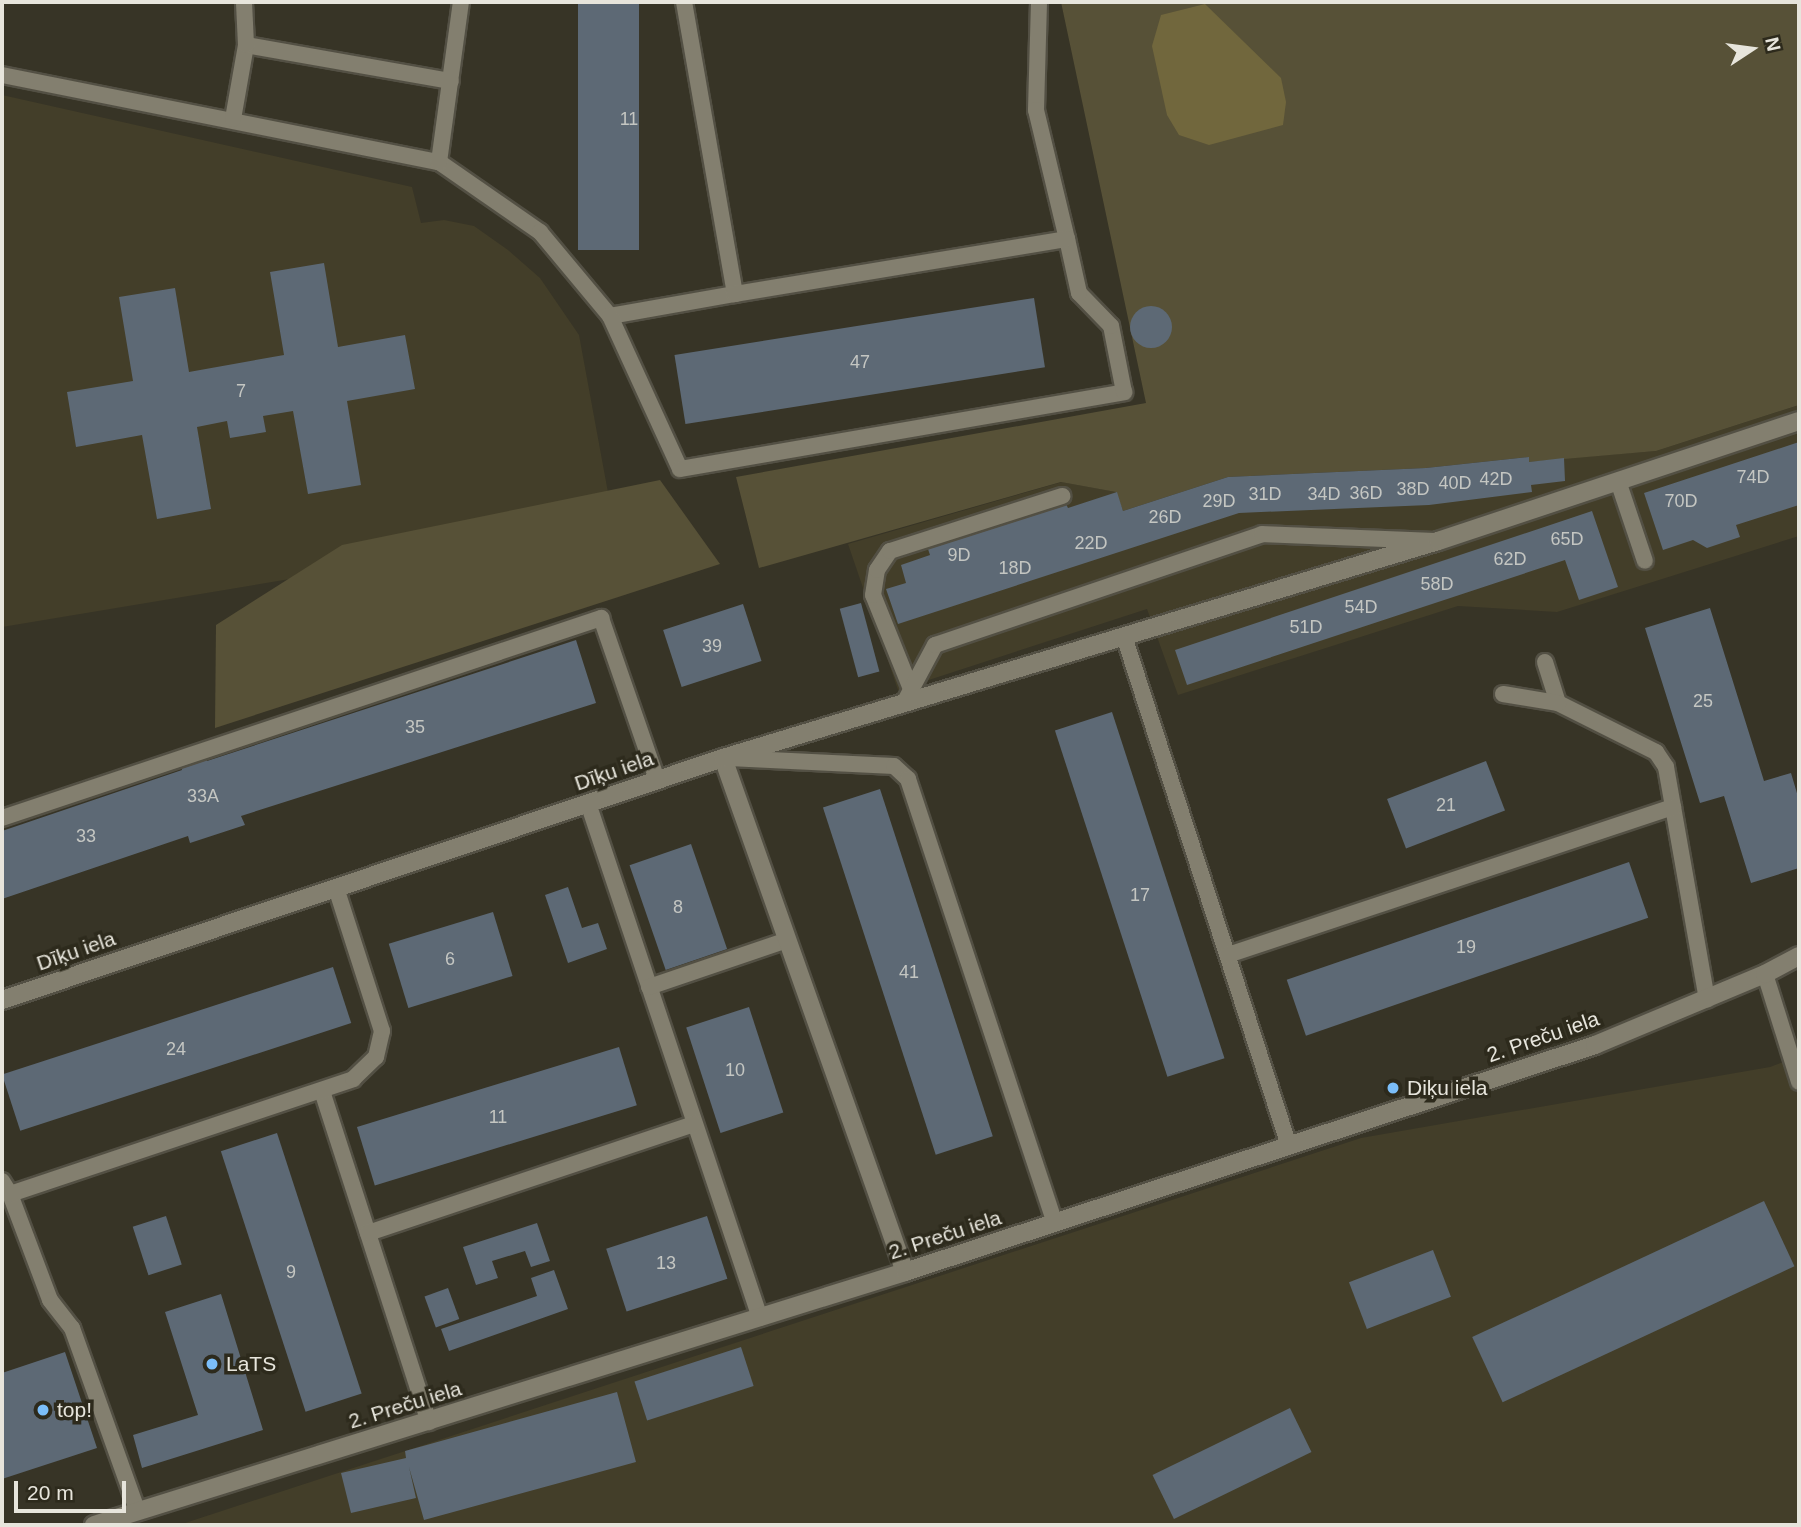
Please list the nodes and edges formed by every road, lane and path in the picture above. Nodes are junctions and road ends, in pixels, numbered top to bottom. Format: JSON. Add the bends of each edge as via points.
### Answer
{"nodes":[{"id":1,"x":244,"y":2,"type":"edge"},
{"id":2,"x":461,"y":2,"type":"edge"},
{"id":3,"x":684,"y":2,"type":"edge"},
{"id":4,"x":1038,"y":2,"type":"edge"},
{"id":5,"x":246,"y":45,"type":"junction"},
{"id":6,"x":2,"y":75,"type":"edge"},
{"id":7,"x":451,"y":81,"type":"junction"},
{"id":8,"x":233,"y":119,"type":"junction"},
{"id":9,"x":439,"y":162,"type":"junction"},
{"id":10,"x":1067,"y":239,"type":"junction"},
{"id":11,"x":735,"y":294,"type":"junction"},
{"id":12,"x":610,"y":316,"type":"junction"},
{"id":13,"x":1799,"y":421,"type":"edge"},
{"id":14,"x":1618,"y":481,"type":"junction"},
{"id":15,"x":1062,"y":496,"type":"dead end"},
{"id":16,"x":1438,"y":541,"type":"junction"},
{"id":17,"x":1645,"y":561,"type":"dead end"},
{"id":18,"x":1124,"y":636,"type":"junction"},
{"id":19,"x":1545,"y":662,"type":"dead end"},
{"id":20,"x":1503,"y":694,"type":"dead end"},
{"id":21,"x":907,"y":696,"type":"junction"},
{"id":22,"x":1558,"y":703,"type":"junction"},
{"id":23,"x":723,"y":758,"type":"junction"},
{"id":24,"x":657,"y":780,"type":"junction"},
{"id":25,"x":588,"y":803,"type":"junction"},
{"id":26,"x":1673,"y":807,"type":"junction"},
{"id":27,"x":2,"y":818,"type":"edge"},
{"id":28,"x":336,"y":888,"type":"junction"},
{"id":29,"x":787,"y":940,"type":"junction"},
{"id":30,"x":1228,"y":955,"type":"junction"},
{"id":31,"x":1799,"y":956,"type":"edge"},
{"id":32,"x":1765,"y":974,"type":"junction"},
{"id":33,"x":649,"y":987,"type":"junction"},
{"id":34,"x":1707,"y":999,"type":"junction"},
{"id":35,"x":2,"y":1000,"type":"edge"},
{"id":36,"x":1799,"y":1082,"type":"edge"},
{"id":37,"x":321,"y":1091,"type":"junction"},
{"id":38,"x":694,"y":1124,"type":"junction"},
{"id":39,"x":1289,"y":1146,"type":"junction"},
{"id":40,"x":6,"y":1188,"type":"edge"},
{"id":41,"x":1055,"y":1223,"type":"junction"},
{"id":42,"x":368,"y":1233,"type":"junction"},
{"id":43,"x":905,"y":1272,"type":"junction"},
{"id":44,"x":760,"y":1318,"type":"junction"},
{"id":45,"x":429,"y":1422,"type":"junction"},
{"id":46,"x":138,"y":1511,"type":"junction"},
{"id":47,"x":93,"y":1525,"type":"edge"}],
"edges":[{"from":1,"to":5,"type":"lane"},
{"from":2,"to":7,"type":"lane"},
{"from":3,"to":11,"type":"lane"},
{"from":4,"to":10,"type":"lane","via":[[1036,110]]},
{"from":5,"to":7,"type":"lane"},
{"from":5,"to":8,"type":"lane"},
{"from":6,"to":8,"type":"lane"},
{"from":7,"to":9,"type":"lane"},
{"from":8,"to":9,"type":"lane"},
{"from":9,"to":12,"type":"lane","via":[[540,232]]},
{"from":10,"to":11,"type":"lane"},
{"from":10,"to":12,"type":"lane","via":[[1079,293],[1111,326],[1125,392],[680,468]]},
{"from":11,"to":12,"type":"lane"},
{"from":13,"to":14,"type":"street","name":"Dīķu iela"},
{"from":14,"to":16,"type":"street","name":"Dīķu iela"},
{"from":14,"to":17,"type":"lane"},
{"from":15,"to":21,"type":"lane","via":[[890,551],[877,570],[873,594]]},
{"from":16,"to":18,"type":"street","name":"Dīķu iela"},
{"from":16,"to":21,"type":"lane","via":[[1262,534],[935,645]]},
{"from":18,"to":21,"type":"street","name":"Dīķu iela"},
{"from":18,"to":30,"type":"lane"},
{"from":19,"to":22,"type":"lane"},
{"from":20,"to":22,"type":"lane"},
{"from":21,"to":23,"type":"street","name":"Dīķu iela"},
{"from":22,"to":26,"type":"lane","via":[[1656,752],[1666,767]]},
{"from":23,"to":24,"type":"street","name":"Dīķu iela"},
{"from":23,"to":29,"type":"street"},
{"from":23,"to":41,"type":"lane","via":[[894,766],[908,779]]},
{"from":24,"to":25,"type":"street","name":"Dīķu iela"},
{"from":24,"to":27,"type":"lane","via":[[601,618]]},
{"from":25,"to":28,"type":"street","name":"Dīķu iela"},
{"from":25,"to":33,"type":"lane"},
{"from":26,"to":30,"type":"lane"},
{"from":26,"to":34,"type":"lane"},
{"from":28,"to":35,"type":"street","name":"Dīķu iela"},
{"from":28,"to":37,"type":"lane","via":[[382,1031],[376,1057],[353,1079]]},
{"from":29,"to":33,"type":"lane"},
{"from":29,"to":43,"type":"street"},
{"from":30,"to":39,"type":"lane"},
{"from":31,"to":32,"type":"street","name":"2. Preču iela"},
{"from":32,"to":34,"type":"street","name":"2. Preču iela"},
{"from":32,"to":36,"type":"lane"},
{"from":33,"to":38,"type":"lane"},
{"from":34,"to":39,"type":"street","name":"2. Preču iela","via":[[1595,1045]]},
{"from":37,"to":40,"type":"lane"},
{"from":37,"to":42,"type":"lane"},
{"from":38,"to":42,"type":"lane"},
{"from":38,"to":44,"type":"lane"},
{"from":39,"to":41,"type":"street","name":"2. Preču iela"},
{"from":40,"to":46,"type":"lane","via":[[50,1300],[72,1328]]},
{"from":41,"to":43,"type":"street","name":"2. Preču iela"},
{"from":42,"to":45,"type":"lane"},
{"from":43,"to":44,"type":"street","name":"2. Preču iela"},
{"from":44,"to":45,"type":"street","name":"2. Preču iela"},
{"from":45,"to":46,"type":"street","name":"2. Preču iela"},
{"from":46,"to":47,"type":"street","name":"2. Preču iela"}]}
